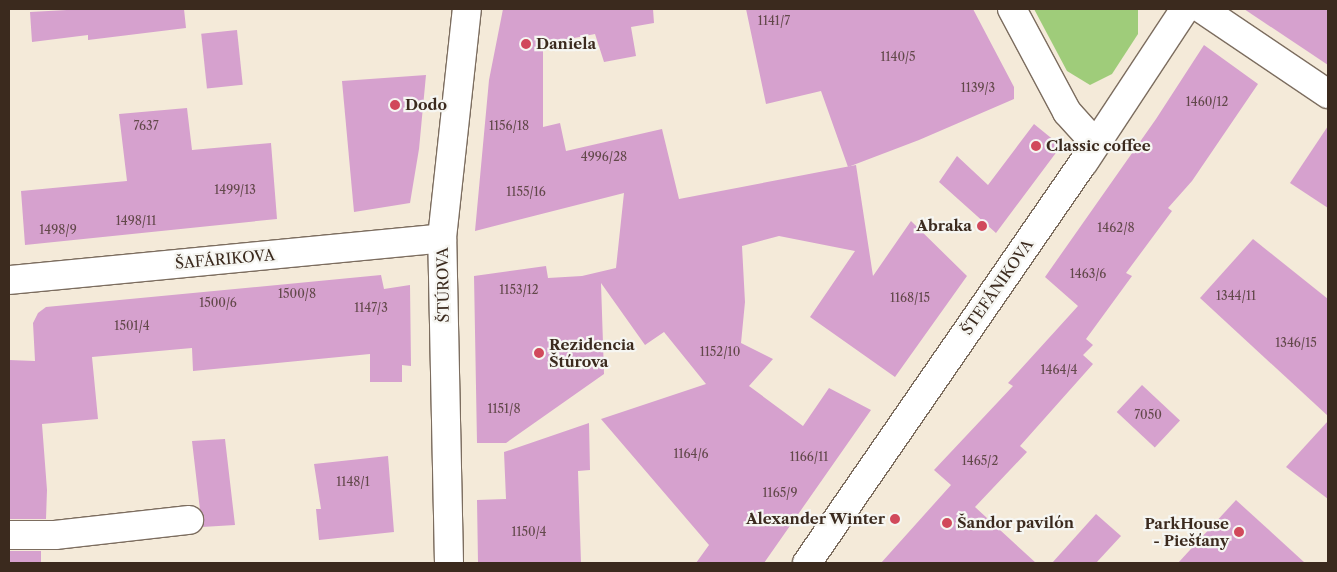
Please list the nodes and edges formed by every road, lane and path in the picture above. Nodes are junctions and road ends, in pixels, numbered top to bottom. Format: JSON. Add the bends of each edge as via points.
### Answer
{"nodes":[{"id":1,"x":467,"y":9,"type":"edge"},
{"id":2,"x":1012,"y":9,"type":"edge"},
{"id":3,"x":1184,"y":9,"type":"edge"},
{"id":4,"x":1202,"y":9,"type":"edge"},
{"id":5,"x":1328,"y":94,"type":"edge"},
{"id":6,"x":1095,"y":143,"type":"junction"},
{"id":7,"x":442,"y":238,"type":"junction"},
{"id":8,"x":9,"y":280,"type":"edge"},
{"id":9,"x":189,"y":520,"type":"dead end"},
{"id":10,"x":9,"y":535,"type":"edge"},
{"id":11,"x":449,"y":563,"type":"edge"},
{"id":12,"x":807,"y":563,"type":"edge"}],
"edges":[{"from":1,"to":7,"type":"street","name":"ŠTÚROVA"},
{"from":2,"to":6,"type":"street","via":[[1067,112]]},
{"from":3,"to":6,"type":"street","name":"ŠTEFÁNIKOVA"},
{"from":4,"to":5,"type":"street"},
{"from":6,"to":12,"type":"street","name":"ŠTEFÁNIKOVA"},
{"from":7,"to":8,"type":"street","name":"ŠAFÁRIKOVA"},
{"from":7,"to":11,"type":"street","name":"ŠTÚROVA"},
{"from":9,"to":10,"type":"street","via":[[55,535]]}]}
